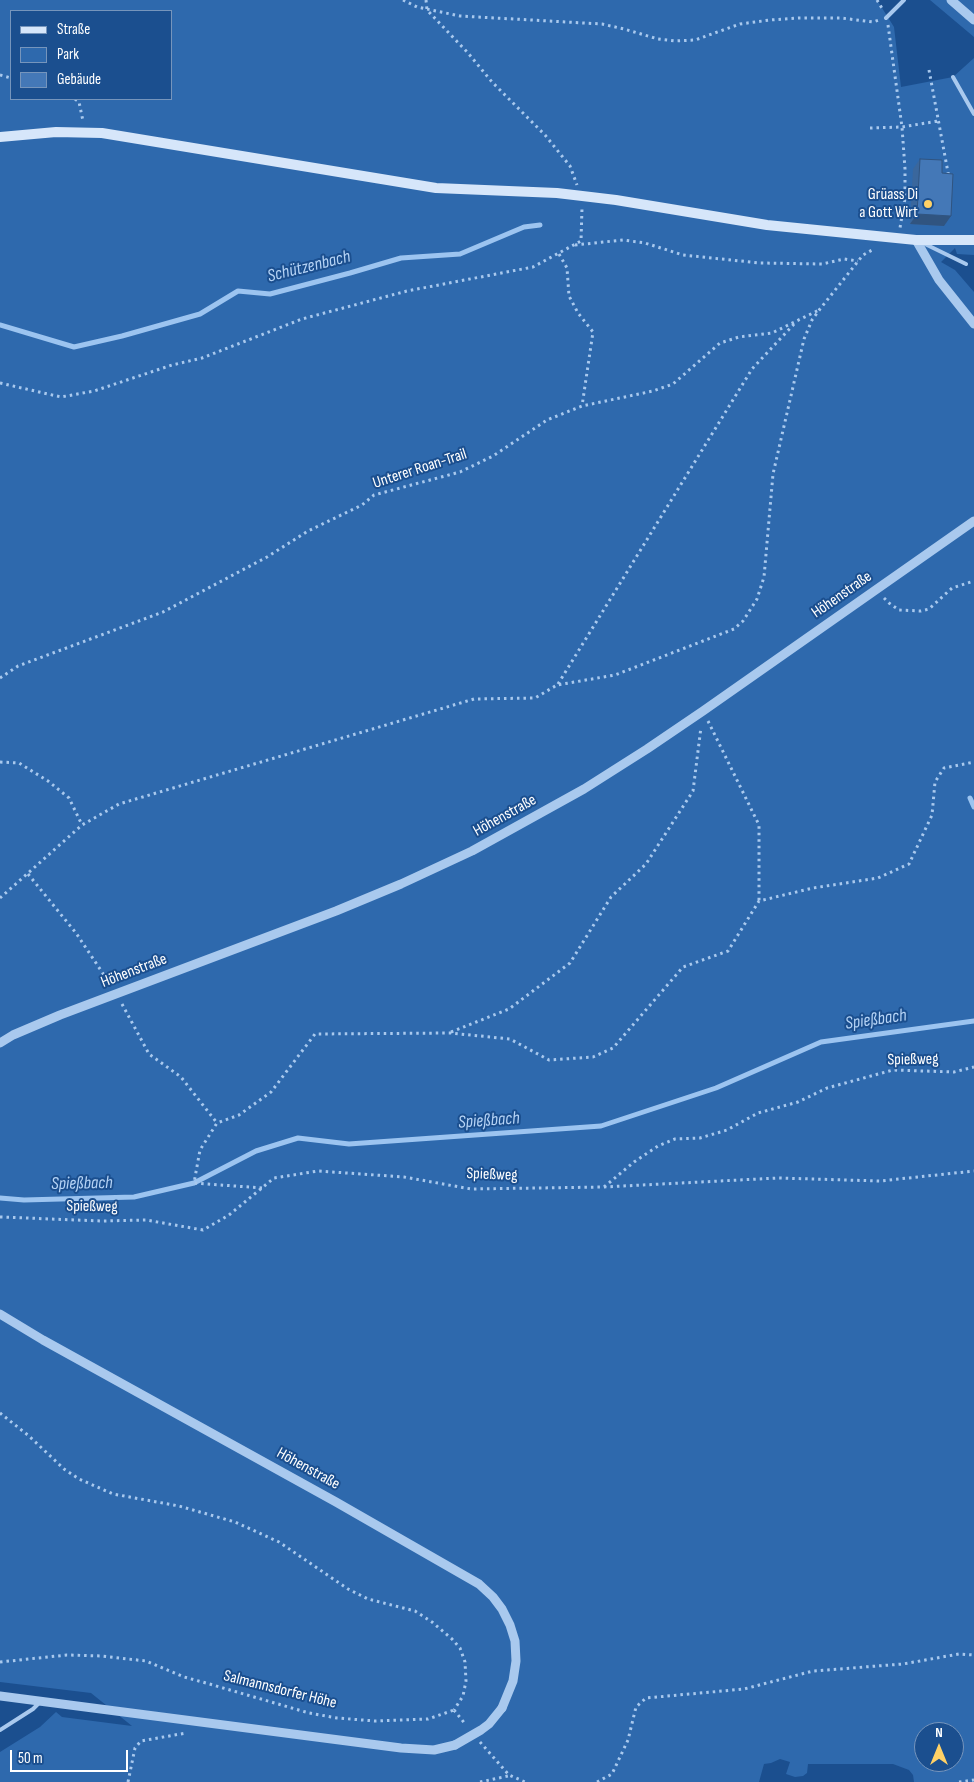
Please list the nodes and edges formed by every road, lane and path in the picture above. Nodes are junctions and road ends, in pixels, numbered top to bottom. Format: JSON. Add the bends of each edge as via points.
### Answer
{"nodes":[{"id":1,"x":403,"y":0,"type":"edge"},
{"id":2,"x":426,"y":0,"type":"edge"},
{"id":3,"x":904,"y":0,"type":"edge"},
{"id":4,"x":950,"y":0,"type":"edge"},
{"id":5,"x":427,"y":10,"type":"junction"},
{"id":6,"x":886,"y":18,"type":"joint"},
{"id":7,"x":974,"y":20,"type":"edge"},
{"id":8,"x":873,"y":22,"type":"dead end"},
{"id":9,"x":930,"y":70,"type":"dead end"},
{"id":10,"x":953,"y":77,"type":"dead end"},
{"id":11,"x":76,"y":100,"type":"edge"},
{"id":12,"x":974,"y":114,"type":"edge"},
{"id":13,"x":938,"y":121,"type":"junction"},
{"id":14,"x":902,"y":127,"type":"junction"},
{"id":15,"x":870,"y":128,"type":"dead end"},
{"id":16,"x":83,"y":132,"type":"junction"},
{"id":17,"x":0,"y":137,"type":"edge"},
{"id":18,"x":950,"y":180,"type":"edge"},
{"id":19,"x":581,"y":196,"type":"junction"},
{"id":20,"x":892,"y":238,"type":"junction"},
{"id":21,"x":916,"y":240,"type":"junction"},
{"id":22,"x":974,"y":240,"type":"edge"},
{"id":23,"x":574,"y":246,"type":"junction"},
{"id":24,"x":559,"y":254,"type":"junction"},
{"id":25,"x":966,"y":264,"type":"dead end"},
{"id":26,"x":820,"y":309,"type":"junction"},
{"id":27,"x":798,"y":320,"type":"junction"},
{"id":28,"x":974,"y":324,"type":"edge"},
{"id":29,"x":0,"y":383,"type":"edge"},
{"id":30,"x":582,"y":406,"type":"junction"},
{"id":31,"x":974,"y":520,"type":"edge"},
{"id":32,"x":974,"y":581,"type":"edge"},
{"id":33,"x":877,"y":590,"type":"junction"},
{"id":34,"x":0,"y":678,"type":"edge"},
{"id":35,"x":557,"y":685,"type":"junction"},
{"id":36,"x":704,"y":711,"type":"junction"},
{"id":37,"x":0,"y":762,"type":"edge"},
{"id":38,"x":974,"y":762,"type":"edge"},
{"id":39,"x":82,"y":825,"type":"junction"},
{"id":40,"x":28,"y":874,"type":"junction"},
{"id":41,"x":0,"y":898,"type":"edge"},
{"id":42,"x":759,"y":901,"type":"junction"},
{"id":43,"x":116,"y":994,"type":"junction"},
{"id":44,"x":450,"y":1033,"type":"junction"},
{"id":45,"x":0,"y":1043,"type":"edge"},
{"id":46,"x":974,"y":1067,"type":"edge"},
{"id":47,"x":217,"y":1123,"type":"junction"},
{"id":48,"x":974,"y":1171,"type":"edge"},
{"id":49,"x":604,"y":1187,"type":"junction"},
{"id":50,"x":262,"y":1188,"type":"junction"},
{"id":51,"x":0,"y":1217,"type":"edge"},
{"id":52,"x":0,"y":1314,"type":"edge"},
{"id":53,"x":0,"y":1413,"type":"edge"},
{"id":54,"x":974,"y":1655,"type":"edge"},
{"id":55,"x":0,"y":1662,"type":"edge"},
{"id":56,"x":0,"y":1696,"type":"edge"},
{"id":57,"x":40,"y":1701,"type":"junction"},
{"id":58,"x":454,"y":1710,"type":"junction"},
{"id":59,"x":208,"y":1724,"type":"junction"},
{"id":60,"x":0,"y":1730,"type":"edge"},
{"id":61,"x":472,"y":1732,"type":"dead end"},
{"id":62,"x":477,"y":1739,"type":"dead end"},
{"id":63,"x":508,"y":1775,"type":"junction"},
{"id":64,"x":974,"y":1780,"type":"edge"},
{"id":65,"x":128,"y":1782,"type":"edge"},
{"id":66,"x":480,"y":1782,"type":"edge"},
{"id":67,"x":525,"y":1782,"type":"edge"},
{"id":68,"x":597,"y":1782,"type":"edge"},
{"id":69,"x":959,"y":1782,"type":"edge"}],
"edges":[{"from":1,"to":5,"type":"path"},
{"from":2,"to":5,"type":"path"},
{"from":3,"to":6,"type":"lane"},
{"from":4,"to":7,"type":"street"},
{"from":5,"to":8,"type":"path","via":[[460,16],[602,24],[658,40],[675,41],[695,40],[740,24],[770,20],[841,18]]},
{"from":5,"to":19,"type":"path","via":[[545,135],[570,166]]},
{"from":6,"to":14,"type":"path"},
{"from":9,"to":13,"type":"path"},
{"from":10,"to":12,"type":"lane"},
{"from":11,"to":16,"type":"path","via":[[83,118]]},
{"from":13,"to":14,"type":"path"},
{"from":13,"to":18,"type":"path"},
{"from":14,"to":15,"type":"path"},
{"from":14,"to":20,"type":"path","via":[[904,198],[900,230]]},
{"from":16,"to":17,"type":"main road"},
{"from":16,"to":19,"type":"main road","via":[[125,136],[436,188]]},
{"from":19,"to":20,"type":"main road","via":[[758,224]]},
{"from":19,"to":23,"type":"path","via":[[581,241]]},
{"from":20,"to":21,"type":"main road"},
{"from":21,"to":22,"type":"main road"},
{"from":21,"to":25,"type":"lane"},
{"from":21,"to":28,"type":"street","via":[[939,280]]},
{"from":23,"to":24,"type":"path"},
{"from":23,"to":26,"type":"path","via":[[623,240],[683,256],[760,263],[822,264],[844,259],[858,262]]},
{"from":24,"to":29,"type":"path","via":[[533,268],[407,291],[302,320],[202,358],[94,391],[61,397]]},
{"from":24,"to":30,"type":"path","via":[[567,268],[569,296],[593,332]]},
{"from":26,"to":27,"type":"path","name":"Unterer Roan-Trail"},
{"from":26,"to":35,"type":"path","via":[[801,348],[773,474],[764,577],[751,610],[734,629],[624,672]]},
{"from":27,"to":30,"type":"path","name":"Unterer Roan-Trail","via":[[772,333],[720,344],[673,384]]},
{"from":27,"to":35,"type":"path","via":[[752,368]]},
{"from":30,"to":34,"type":"path","name":"Unterer Roan-Trail","via":[[546,420],[493,456],[460,472],[374,495],[362,505],[308,531],[267,557],[163,612],[18,666]]},
{"from":31,"to":33,"type":"street","name":"Höhenstraße"},
{"from":32,"to":33,"type":"path","via":[[952,588],[930,609],[921,611],[899,610]]},
{"from":33,"to":36,"type":"street","name":"Höhenstraße"},
{"from":35,"to":39,"type":"path","via":[[535,698],[474,699],[119,804]]},
{"from":36,"to":42,"type":"path","via":[[759,824]]},
{"from":36,"to":43,"type":"street","name":"Höhenstraße","via":[[584,789],[472,851],[336,911]]},
{"from":36,"to":44,"type":"path","via":[[693,791],[646,864],[611,897],[570,963],[509,1009]]},
{"from":37,"to":39,"type":"path","via":[[19,763],[48,781],[69,798]]},
{"from":38,"to":42,"type":"path","via":[[944,768],[935,782],[932,815],[909,864],[878,878]]},
{"from":39,"to":40,"type":"path"},
{"from":40,"to":41,"type":"path"},
{"from":40,"to":43,"type":"path","via":[[76,933]]},
{"from":42,"to":44,"type":"path","via":[[728,951],[683,967],[614,1048],[592,1057],[549,1060],[510,1039]]},
{"from":43,"to":45,"type":"street","name":"Höhenstraße","via":[[24,1030]]},
{"from":43,"to":47,"type":"path","via":[[149,1054],[180,1077]]},
{"from":44,"to":47,"type":"path","via":[[315,1034],[271,1092],[239,1116]]},
{"from":46,"to":49,"type":"path","name":"Spießweg","via":[[954,1072],[893,1070],[827,1088],[798,1102],[758,1113],[727,1130],[658,1146]]},
{"from":47,"to":50,"type":"path","via":[[200,1150],[194,1183]]},
{"from":48,"to":49,"type":"path","via":[[880,1181],[778,1178]]},
{"from":49,"to":50,"type":"path","name":"Spießweg","via":[[471,1189],[404,1177],[318,1171],[274,1178]]},
{"from":50,"to":51,"type":"path","name":"Spießweg","via":[[229,1215],[203,1230],[146,1220]]},
{"from":52,"to":59,"type":"street","name":"Höhenstraße","bridge":true,"via":[[479,1584],[502,1609],[515,1641],[513,1681],[502,1708],[489,1724],[455,1745],[434,1750],[401,1748]]},
{"from":53,"to":58,"type":"path","via":[[79,1479],[113,1494],[179,1506],[235,1522],[279,1542],[348,1590],[368,1599],[415,1611],[432,1622],[452,1638],[465,1662],[463,1696]]},
{"from":54,"to":68,"type":"path","via":[[813,1671],[744,1690],[646,1698],[636,1707],[628,1740],[612,1774]]},
{"from":55,"to":58,"type":"path","name":"Salmannsdorfer Höhe","via":[[67,1655],[146,1661],[184,1677],[309,1713],[338,1718],[428,1719]]},
{"from":56,"to":57,"type":"street"},
{"from":57,"to":59,"type":"street"},
{"from":57,"to":60,"type":"lane"},
{"from":58,"to":61,"type":"path"},
{"from":59,"to":65,"type":"path","via":[[181,1734],[141,1741],[135,1748]]},
{"from":62,"to":63,"type":"path"},
{"from":63,"to":66,"type":"path"},
{"from":63,"to":67,"type":"path"},
{"from":64,"to":69,"type":"path"}]}
